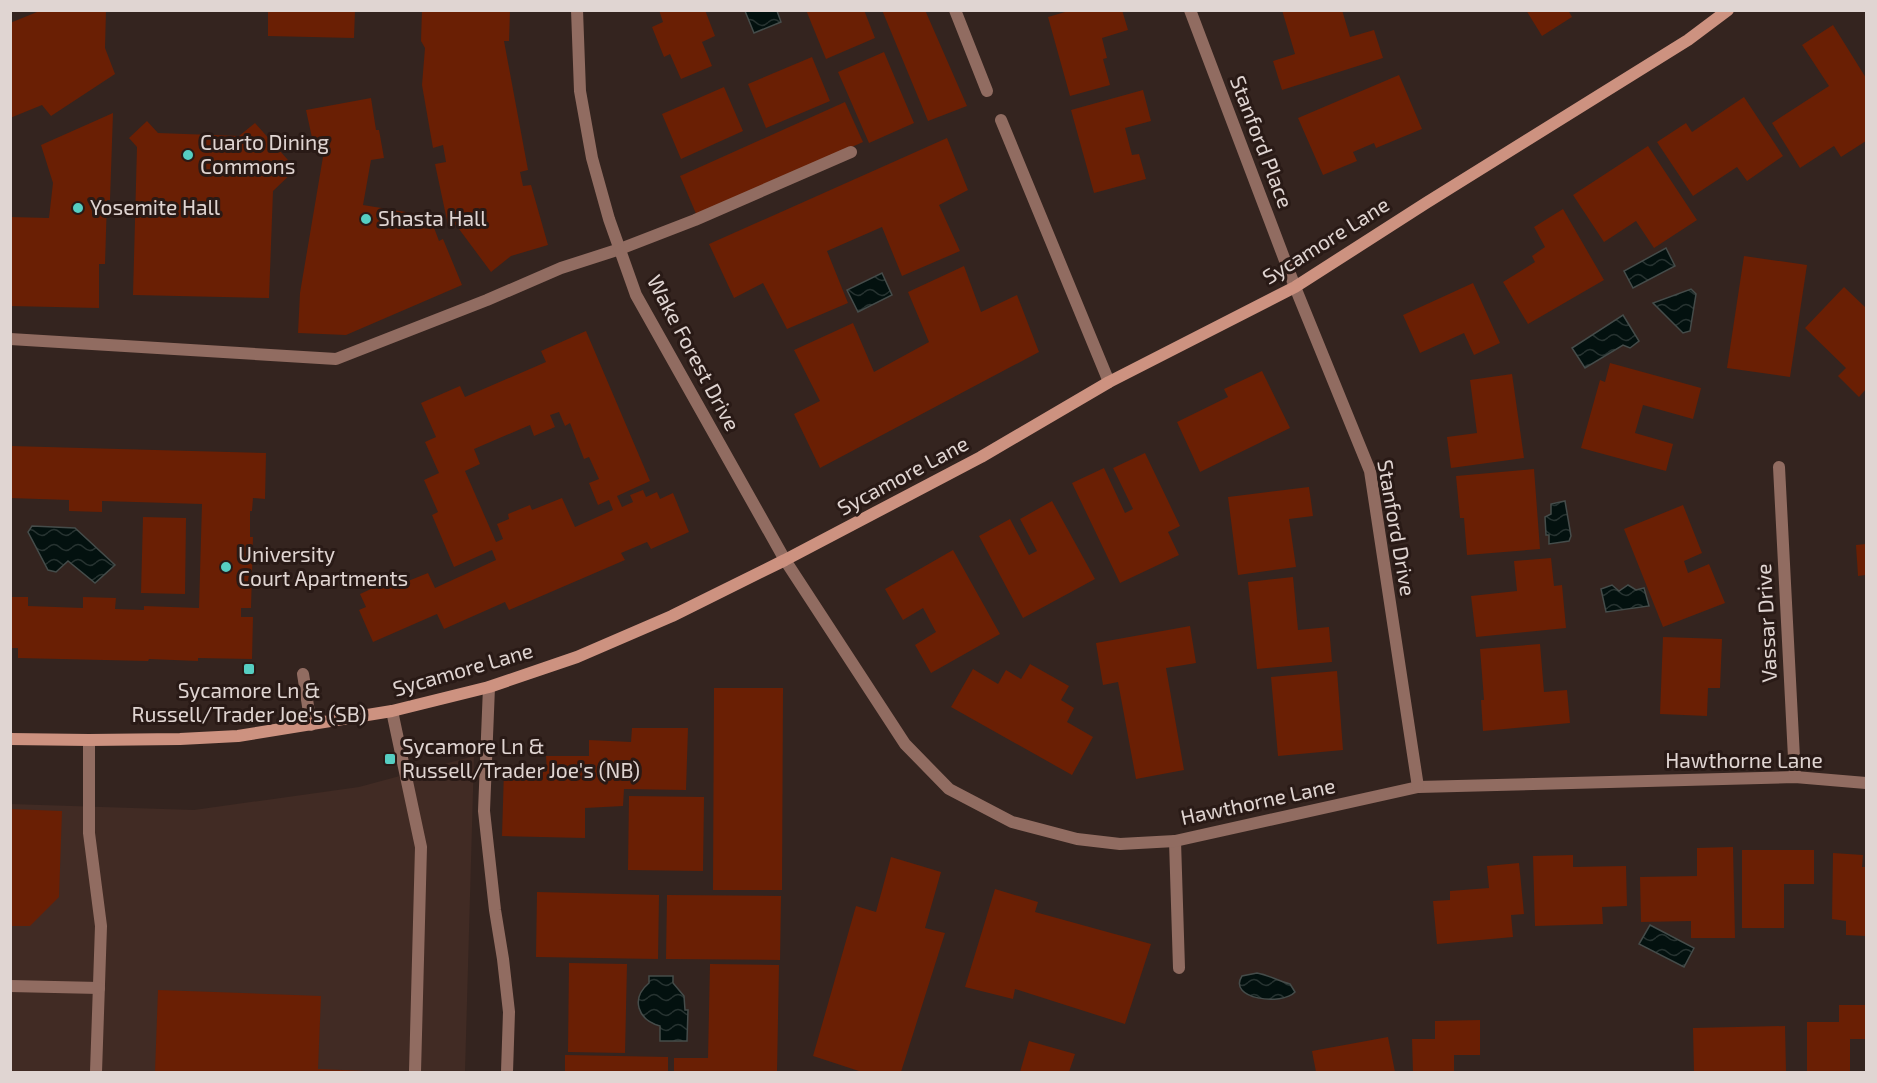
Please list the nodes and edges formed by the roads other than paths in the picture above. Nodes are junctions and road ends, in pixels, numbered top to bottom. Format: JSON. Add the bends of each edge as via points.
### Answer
{"nodes":[{"id":1,"x":577,"y":10,"type":"edge"},
{"id":2,"x":954,"y":10,"type":"edge"},
{"id":3,"x":1190,"y":10,"type":"edge"},
{"id":4,"x":1728,"y":10,"type":"edge"},
{"id":5,"x":987,"y":91,"type":"dead end"},
{"id":6,"x":1001,"y":120,"type":"dead end"},
{"id":7,"x":851,"y":152,"type":"dead end"},
{"id":8,"x":620,"y":249,"type":"junction"},
{"id":9,"x":1295,"y":286,"type":"junction"},
{"id":10,"x":10,"y":339,"type":"edge"},
{"id":11,"x":1109,"y":382,"type":"junction"},
{"id":12,"x":1779,"y":467,"type":"dead end"},
{"id":13,"x":785,"y":560,"type":"junction"},
{"id":14,"x":303,"y":674,"type":"dead end"},
{"id":15,"x":489,"y":687,"type":"junction"},
{"id":16,"x":392,"y":711,"type":"junction"},
{"id":17,"x":311,"y":725,"type":"junction"},
{"id":18,"x":10,"y":739,"type":"edge"},
{"id":19,"x":89,"y":740,"type":"junction"},
{"id":20,"x":1795,"y":777,"type":"junction"},
{"id":21,"x":1866,"y":783,"type":"edge"},
{"id":22,"x":1419,"y":787,"type":"junction"},
{"id":23,"x":1175,"y":841,"type":"junction"},
{"id":24,"x":1179,"y":968,"type":"dead end"},
{"id":25,"x":10,"y":986,"type":"edge"},
{"id":26,"x":99,"y":988,"type":"junction"},
{"id":27,"x":96,"y":1072,"type":"edge"},
{"id":28,"x":415,"y":1072,"type":"edge"},
{"id":29,"x":507,"y":1072,"type":"edge"}],
"edges":[{"from":1,"to":8,"type":"street","name":"Wake Forest Drive","via":[[580,91],[592,158]]},
{"from":2,"to":5,"type":"street"},
{"from":3,"to":9,"type":"street","name":"Stanford Place"},
{"from":4,"to":9,"type":"street","name":"Sycamore Lane","via":[[1688,40]]},
{"from":6,"to":11,"type":"street"},
{"from":7,"to":8,"type":"street"},
{"from":8,"to":10,"type":"street","via":[[561,268],[336,359]]},
{"from":8,"to":13,"type":"street","name":"Wake Forest Drive","via":[[636,295]]},
{"from":9,"to":11,"type":"street","name":"Sycamore Lane"},
{"from":9,"to":22,"type":"street","name":"Stanford Drive","via":[[1370,471]]},
{"from":11,"to":13,"type":"street","name":"Sycamore Lane","via":[[981,457]]},
{"from":12,"to":20,"type":"street","name":"Vassar Drive"},
{"from":13,"to":15,"type":"street","name":"Sycamore Lane","via":[[578,657]]},
{"from":13,"to":23,"type":"street","name":"Hawthorne Lane","via":[[905,744],[949,789],[1012,822],[1077,839],[1120,844]]},
{"from":14,"to":17,"type":"street"},
{"from":15,"to":16,"type":"street","name":"Sycamore Lane"},
{"from":15,"to":29,"type":"street","via":[[484,811],[509,1012]]},
{"from":16,"to":17,"type":"street","name":"Sycamore Lane"},
{"from":16,"to":28,"type":"street","via":[[421,847]]},
{"from":17,"to":19,"type":"street","name":"Sycamore Lane","via":[[238,736]]},
{"from":18,"to":19,"type":"street","name":"Sycamore Lane"},
{"from":19,"to":26,"type":"street","via":[[88,833],[101,926]]},
{"from":20,"to":21,"type":"street","name":"Hawthorne Lane"},
{"from":20,"to":22,"type":"street","name":"Hawthorne Lane"},
{"from":22,"to":23,"type":"street","name":"Hawthorne Lane"},
{"from":23,"to":24,"type":"street"},
{"from":25,"to":26,"type":"street"},
{"from":26,"to":27,"type":"street"}]}
